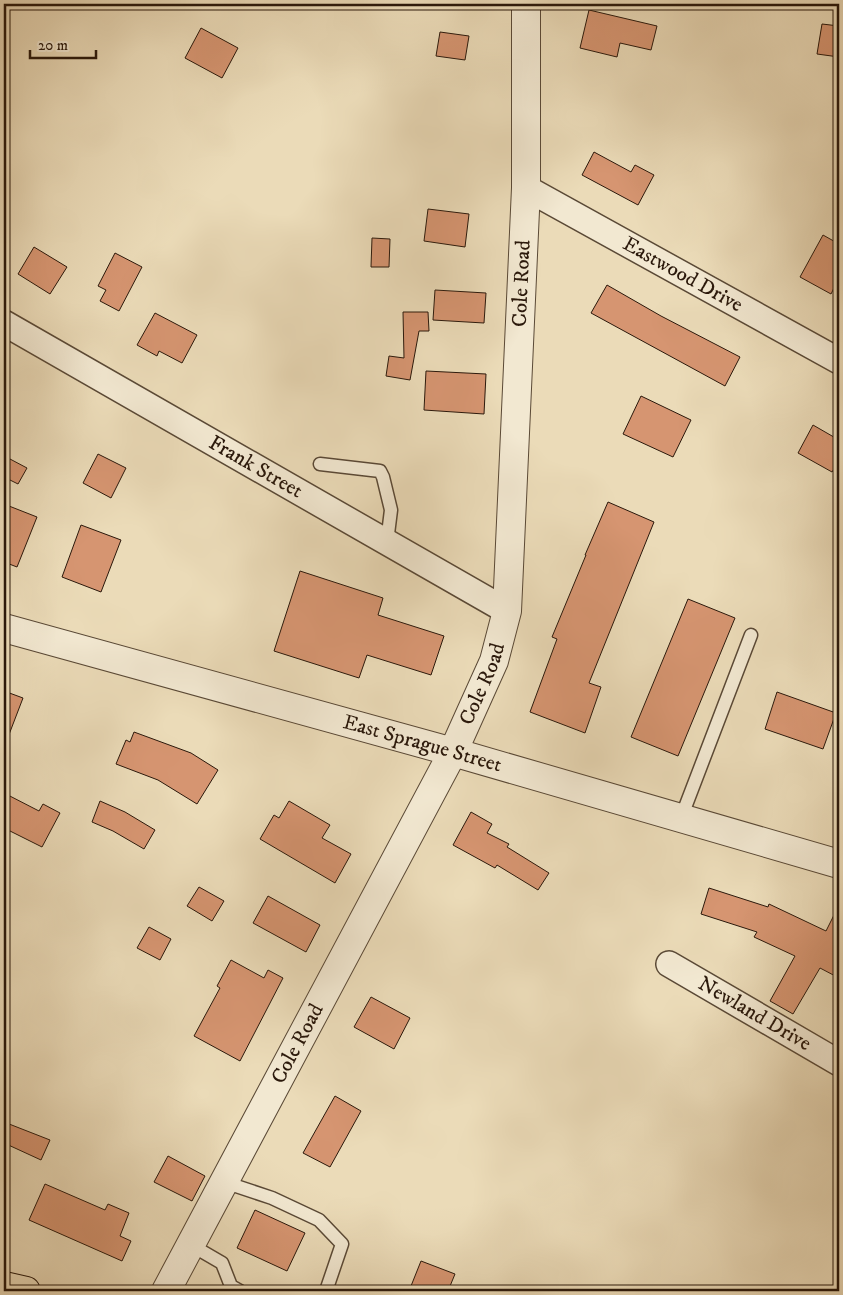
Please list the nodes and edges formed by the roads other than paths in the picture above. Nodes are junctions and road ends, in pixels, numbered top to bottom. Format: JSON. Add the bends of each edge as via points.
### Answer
{"nodes":[{"id":1,"x":526,"y":4,"type":"edge"},
{"id":2,"x":526,"y":188,"type":"junction"},
{"id":3,"x":4,"y":323,"type":"edge"},
{"id":4,"x":839,"y":361,"type":"edge"},
{"id":5,"x":320,"y":464,"type":"dead end"},
{"id":6,"x":387,"y":542,"type":"junction"},
{"id":7,"x":507,"y":611,"type":"junction"},
{"id":8,"x":4,"y":628,"type":"edge"},
{"id":9,"x":751,"y":634,"type":"dead end"},
{"id":10,"x":453,"y":752,"type":"junction"},
{"id":11,"x":681,"y":818,"type":"junction"},
{"id":12,"x":839,"y":864,"type":"edge"},
{"id":13,"x":669,"y":964,"type":"dead end"},
{"id":14,"x":839,"y":1063,"type":"edge"},
{"id":15,"x":224,"y":1182,"type":"junction"},
{"id":16,"x":191,"y":1245,"type":"junction"},
{"id":17,"x":166,"y":1291,"type":"edge"},
{"id":18,"x":240,"y":1291,"type":"edge"},
{"id":19,"x":326,"y":1291,"type":"edge"}],
"edges":[{"from":1,"to":2,"type":"street","name":"Cole Road"},
{"from":2,"to":4,"type":"street","name":"Eastwood Drive"},
{"from":2,"to":7,"type":"street","name":"Cole Road"},
{"from":3,"to":6,"type":"street","name":"Frank Street"},
{"from":5,"to":6,"type":"lane","via":[[380,471],[391,510]]},
{"from":6,"to":7,"type":"street","name":"Frank Street"},
{"from":7,"to":10,"type":"street","name":"Cole Road","via":[[494,661]]},
{"from":8,"to":10,"type":"street","name":"East Sprague Street"},
{"from":9,"to":11,"type":"lane"},
{"from":10,"to":11,"type":"street","name":"East Sprague Street"},
{"from":10,"to":15,"type":"street","name":"Cole Road"},
{"from":11,"to":12,"type":"street","name":"East Sprague Street"},
{"from":13,"to":14,"type":"street","name":"Newland Drive"},
{"from":15,"to":16,"type":"street","name":"Cole Road"},
{"from":15,"to":19,"type":"lane","via":[[272,1198],[319,1220],[342,1244]]},
{"from":16,"to":17,"type":"street","name":"Cole Road"},
{"from":16,"to":18,"type":"lane","via":[[222,1263],[231,1286]]}]}
